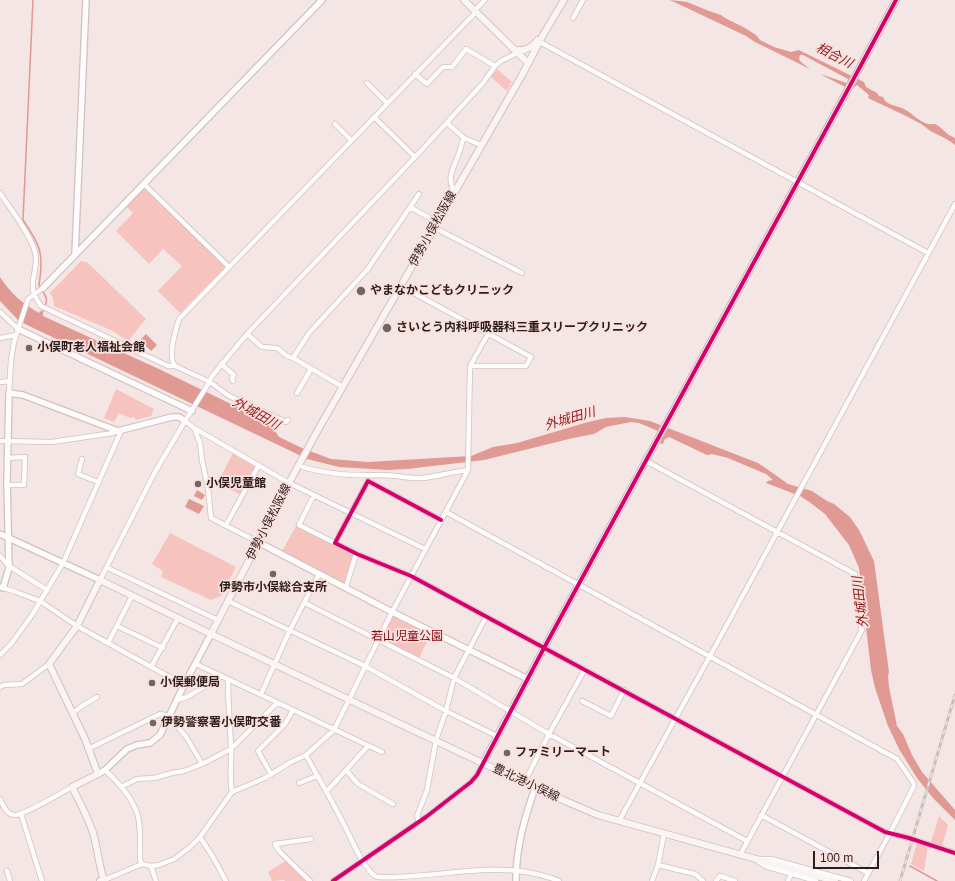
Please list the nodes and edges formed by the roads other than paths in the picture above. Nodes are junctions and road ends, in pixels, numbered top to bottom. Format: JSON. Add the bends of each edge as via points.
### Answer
{"nodes":[{"id":1,"x":86,"y":0,"type":"edge"},
{"id":2,"x":322,"y":0,"type":"edge"},
{"id":3,"x":464,"y":0,"type":"edge"},
{"id":4,"x":485,"y":0,"type":"edge"},
{"id":5,"x":564,"y":0,"type":"edge"},
{"id":6,"x":583,"y":0,"type":"edge"},
{"id":7,"x":896,"y":0,"type":"edge"},
{"id":8,"x":475,"y":11,"type":"junction"},
{"id":9,"x":573,"y":18,"type":"dead end"},
{"id":10,"x":543,"y":35,"type":"junction"},
{"id":11,"x":540,"y":42,"type":"junction"},
{"id":12,"x":512,"y":48,"type":"junction"},
{"id":13,"x":517,"y":53,"type":"junction"},
{"id":14,"x":528,"y":63,"type":"junction"},
{"id":15,"x":495,"y":66,"type":"junction"},
{"id":16,"x":415,"y":74,"type":"junction"},
{"id":17,"x":367,"y":83,"type":"dead end"},
{"id":18,"x":387,"y":103,"type":"junction"},
{"id":19,"x":374,"y":117,"type":"junction"},
{"id":20,"x":447,"y":123,"type":"junction"},
{"id":21,"x":335,"y":124,"type":"dead end"},
{"id":22,"x":464,"y":138,"type":"junction"},
{"id":23,"x":351,"y":140,"type":"junction"},
{"id":24,"x":481,"y":145,"type":"junction"},
{"id":25,"x":415,"y":158,"type":"junction"},
{"id":26,"x":797,"y":183,"type":"junction"},
{"id":27,"x":144,"y":184,"type":"junction"},
{"id":28,"x":454,"y":191,"type":"junction"},
{"id":29,"x":0,"y":193,"type":"edge"},
{"id":30,"x":419,"y":194,"type":"dead end"},
{"id":31,"x":955,"y":204,"type":"edge"},
{"id":32,"x":410,"y":207,"type":"junction"},
{"id":33,"x":436,"y":225,"type":"junction"},
{"id":34,"x":928,"y":253,"type":"junction"},
{"id":35,"x":75,"y":255,"type":"junction"},
{"id":36,"x":229,"y":267,"type":"junction"},
{"id":37,"x":522,"y":273,"type":"dead end"},
{"id":38,"x":401,"y":286,"type":"junction"},
{"id":39,"x":41,"y":290,"type":"joint"},
{"id":40,"x":34,"y":294,"type":"junction"},
{"id":41,"x":1,"y":313,"type":"edge"},
{"id":42,"x":19,"y":327,"type":"junction"},
{"id":43,"x":247,"y":334,"type":"junction"},
{"id":44,"x":488,"y":334,"type":"junction"},
{"id":45,"x":16,"y":335,"type":"junction"},
{"id":46,"x":0,"y":338,"type":"edge"},
{"id":47,"x":293,"y":358,"type":"junction"},
{"id":48,"x":221,"y":364,"type":"junction"},
{"id":49,"x":175,"y":366,"type":"junction"},
{"id":50,"x":470,"y":366,"type":"junction"},
{"id":51,"x":311,"y":369,"type":"junction"},
{"id":52,"x":10,"y":381,"type":"junction"},
{"id":53,"x":233,"y":381,"type":"dead end"},
{"id":54,"x":0,"y":382,"type":"edge"},
{"id":55,"x":207,"y":382,"type":"junction"},
{"id":56,"x":343,"y":387,"type":"junction"},
{"id":57,"x":9,"y":393,"type":"junction"},
{"id":58,"x":297,"y":393,"type":"dead end"},
{"id":59,"x":193,"y":410,"type":"junction"},
{"id":60,"x":185,"y":420,"type":"junction"},
{"id":61,"x":288,"y":420,"type":"dead end"},
{"id":62,"x":194,"y":428,"type":"junction"},
{"id":63,"x":119,"y":431,"type":"junction"},
{"id":64,"x":0,"y":442,"type":"edge"},
{"id":65,"x":8,"y":442,"type":"junction"},
{"id":66,"x":8,"y":458,"type":"junction"},
{"id":67,"x":82,"y":459,"type":"dead end"},
{"id":68,"x":646,"y":461,"type":"junction"},
{"id":69,"x":259,"y":465,"type":"junction"},
{"id":70,"x":301,"y":466,"type":"junction"},
{"id":71,"x":468,"y":469,"type":"junction"},
{"id":72,"x":368,"y":478,"type":"junction"},
{"id":73,"x":98,"y":482,"type":"junction"},
{"id":74,"x":289,"y":483,"type":"junction"},
{"id":75,"x":7,"y":485,"type":"junction"},
{"id":76,"x":314,"y":495,"type":"junction"},
{"id":77,"x":446,"y":512,"type":"junction"},
{"id":78,"x":351,"y":513,"type":"junction"},
{"id":79,"x":441,"y":520,"type":"junction"},
{"id":80,"x":226,"y":526,"type":"junction"},
{"id":81,"x":777,"y":532,"type":"junction"},
{"id":82,"x":0,"y":534,"type":"edge"},
{"id":83,"x":8,"y":537,"type":"junction"},
{"id":84,"x":258,"y":542,"type":"junction"},
{"id":85,"x":335,"y":543,"type":"junction"},
{"id":86,"x":425,"y":549,"type":"junction"},
{"id":87,"x":356,"y":554,"type":"junction"},
{"id":88,"x":0,"y":556,"type":"edge"},
{"id":89,"x":63,"y":563,"type":"junction"},
{"id":90,"x":9,"y":566,"type":"junction"},
{"id":91,"x":108,"y":568,"type":"junction"},
{"id":92,"x":319,"y":574,"type":"junction"},
{"id":93,"x":411,"y":576,"type":"junction"},
{"id":94,"x":100,"y":580,"type":"junction"},
{"id":95,"x":579,"y":586,"type":"junction"},
{"id":96,"x":1,"y":588,"type":"edge"},
{"id":97,"x":346,"y":588,"type":"junction"},
{"id":98,"x":47,"y":590,"type":"junction"},
{"id":99,"x":132,"y":596,"type":"junction"},
{"id":100,"x":40,"y":601,"type":"junction"},
{"id":101,"x":228,"y":601,"type":"junction"},
{"id":102,"x":304,"y":602,"type":"junction"},
{"id":103,"x":392,"y":612,"type":"junction"},
{"id":104,"x":486,"y":617,"type":"junction"},
{"id":105,"x":178,"y":618,"type":"junction"},
{"id":106,"x":218,"y":620,"type":"junction"},
{"id":107,"x":76,"y":626,"type":"junction"},
{"id":108,"x":117,"y":626,"type":"junction"},
{"id":109,"x":290,"y":630,"type":"junction"},
{"id":110,"x":211,"y":634,"type":"junction"},
{"id":111,"x":378,"y":639,"type":"junction"},
{"id":112,"x":108,"y":643,"type":"junction"},
{"id":113,"x":163,"y":648,"type":"junction"},
{"id":114,"x":544,"y":648,"type":"junction"},
{"id":115,"x":469,"y":650,"type":"junction"},
{"id":116,"x":0,"y":655,"type":"edge"},
{"id":117,"x":710,"y":656,"type":"junction"},
{"id":118,"x":49,"y":664,"type":"junction"},
{"id":119,"x":196,"y":664,"type":"junction"},
{"id":120,"x":274,"y":664,"type":"junction"},
{"id":121,"x":365,"y":666,"type":"junction"},
{"id":122,"x":151,"y":667,"type":"junction"},
{"id":123,"x":585,"y":669,"type":"junction"},
{"id":124,"x":222,"y":676,"type":"junction"},
{"id":125,"x":454,"y":678,"type":"junction"},
{"id":126,"x":528,"y":679,"type":"junction"},
{"id":127,"x":228,"y":680,"type":"junction"},
{"id":128,"x":184,"y":685,"type":"junction"},
{"id":129,"x":0,"y":687,"type":"edge"},
{"id":130,"x":624,"y":690,"type":"junction"},
{"id":131,"x":260,"y":694,"type":"junction"},
{"id":132,"x":97,"y":697,"type":"dead end"},
{"id":133,"x":349,"y":699,"type":"junction"},
{"id":134,"x":177,"y":700,"type":"junction"},
{"id":135,"x":582,"y":701,"type":"dead end"},
{"id":136,"x":278,"y":703,"type":"junction"},
{"id":137,"x":293,"y":710,"type":"junction"},
{"id":138,"x":446,"y":711,"type":"junction"},
{"id":139,"x":510,"y":712,"type":"junction"},
{"id":140,"x":73,"y":713,"type":"junction"},
{"id":141,"x":816,"y":715,"type":"junction"},
{"id":142,"x":169,"y":716,"type":"junction"},
{"id":143,"x":676,"y":718,"type":"junction"},
{"id":144,"x":334,"y":730,"type":"junction"},
{"id":145,"x":549,"y":734,"type":"junction"},
{"id":146,"x":497,"y":736,"type":"junction"},
{"id":147,"x":436,"y":740,"type":"junction"},
{"id":148,"x":368,"y":746,"type":"junction"},
{"id":149,"x":88,"y":749,"type":"junction"},
{"id":150,"x":231,"y":749,"type":"junction"},
{"id":151,"x":382,"y":752,"type":"dead end"},
{"id":152,"x":306,"y":755,"type":"junction"},
{"id":153,"x":483,"y":763,"type":"junction"},
{"id":154,"x":202,"y":764,"type":"junction"},
{"id":155,"x":105,"y":770,"type":"junction"},
{"id":156,"x":346,"y":770,"type":"junction"},
{"id":157,"x":98,"y":774,"type":"junction"},
{"id":158,"x":271,"y":774,"type":"junction"},
{"id":159,"x":317,"y":776,"type":"junction"},
{"id":160,"x":782,"y":776,"type":"junction"},
{"id":161,"x":524,"y":782,"type":"junction"},
{"id":162,"x":299,"y":783,"type":"dead end"},
{"id":163,"x":640,"y":784,"type":"junction"},
{"id":164,"x":72,"y":787,"type":"junction"},
{"id":165,"x":121,"y":787,"type":"junction"},
{"id":166,"x":535,"y":788,"type":"junction"},
{"id":167,"x":232,"y":792,"type":"junction"},
{"id":168,"x":326,"y":792,"type":"junction"},
{"id":169,"x":0,"y":799,"type":"edge"},
{"id":170,"x":393,"y":804,"type":"dead end"},
{"id":171,"x":21,"y":814,"type":"junction"},
{"id":172,"x":761,"y":815,"type":"junction"},
{"id":173,"x":619,"y":821,"type":"junction"},
{"id":174,"x":419,"y":822,"type":"junction"},
{"id":175,"x":890,"y":833,"type":"junction"},
{"id":176,"x":664,"y":834,"type":"junction"},
{"id":177,"x":200,"y":838,"type":"junction"},
{"id":178,"x":909,"y":838,"type":"dead end"},
{"id":179,"x":311,"y":839,"type":"dead end"},
{"id":180,"x":916,"y":840,"type":"dead end"},
{"id":181,"x":747,"y":841,"type":"junction"},
{"id":182,"x":955,"y":853,"type":"edge"},
{"id":183,"x":740,"y":855,"type":"junction"},
{"id":184,"x":756,"y":859,"type":"junction"},
{"id":185,"x":363,"y":861,"type":"junction"},
{"id":186,"x":142,"y":864,"type":"junction"},
{"id":187,"x":658,"y":865,"type":"junction"},
{"id":188,"x":151,"y":866,"type":"junction"},
{"id":189,"x":7,"y":871,"type":"dead end"},
{"id":190,"x":516,"y":871,"type":"junction"},
{"id":191,"x":868,"y":873,"type":"junction"},
{"id":192,"x":791,"y":874,"type":"junction"},
{"id":193,"x":378,"y":879,"type":"edge"},
{"id":194,"x":412,"y":879,"type":"edge"},
{"id":195,"x":102,"y":880,"type":"edge"},
{"id":196,"x":10,"y":881,"type":"edge"},
{"id":197,"x":42,"y":881,"type":"edge"},
{"id":198,"x":156,"y":881,"type":"edge"},
{"id":199,"x":226,"y":881,"type":"edge"},
{"id":200,"x":310,"y":881,"type":"edge"},
{"id":201,"x":333,"y":881,"type":"edge"},
{"id":202,"x":516,"y":881,"type":"edge"},
{"id":203,"x":559,"y":881,"type":"edge"},
{"id":204,"x":652,"y":881,"type":"edge"},
{"id":205,"x":703,"y":881,"type":"edge"},
{"id":206,"x":716,"y":881,"type":"edge"},
{"id":207,"x":735,"y":881,"type":"edge"},
{"id":208,"x":788,"y":881,"type":"edge"},
{"id":209,"x":816,"y":881,"type":"edge"},
{"id":210,"x":835,"y":881,"type":"edge"},
{"id":211,"x":851,"y":881,"type":"edge"},
{"id":212,"x":864,"y":881,"type":"edge"}],
"edges":[{"from":1,"to":35,"type":"street"},
{"from":2,"to":27,"type":"street"},
{"from":3,"to":8,"type":"main road"},
{"from":4,"to":8,"type":"street"},
{"from":5,"to":10,"type":"main road","name":"伊勢小俣松阪線"},
{"from":6,"to":9,"type":"street"},
{"from":7,"to":26,"type":"street"},
{"from":8,"to":12,"type":"main road"},
{"from":8,"to":16,"type":"street"},
{"from":10,"to":11,"type":"main road","name":"伊勢小俣松阪線"},
{"from":10,"to":12,"type":"main road","via":[[526,49]]},
{"from":11,"to":14,"type":"main road","name":"伊勢小俣松阪線"},
{"from":11,"to":26,"type":"street"},
{"from":12,"to":13,"type":"main road"},
{"from":13,"to":14,"type":"main road"},
{"from":13,"to":15,"type":"street"},
{"from":14,"to":24,"type":"main road","name":"伊勢小俣松阪線"},
{"from":15,"to":16,"type":"street","via":[[466,49],[452,67],[444,67],[427,84]]},
{"from":15,"to":20,"type":"street"},
{"from":16,"to":18,"type":"street"},
{"from":17,"to":18,"type":"street"},
{"from":18,"to":19,"type":"street"},
{"from":19,"to":23,"type":"street"},
{"from":19,"to":25,"type":"street"},
{"from":20,"to":22,"type":"street"},
{"from":20,"to":25,"type":"street"},
{"from":21,"to":23,"type":"street"},
{"from":22,"to":24,"type":"street"},
{"from":22,"to":28,"type":"street","via":[[450,178]]},
{"from":23,"to":36,"type":"street"},
{"from":24,"to":28,"type":"main road","name":"伊勢小俣松阪線"},
{"from":25,"to":43,"type":"street"},
{"from":26,"to":34,"type":"street"},
{"from":26,"to":68,"type":"street"},
{"from":27,"to":35,"type":"street"},
{"from":27,"to":36,"type":"street"},
{"from":28,"to":33,"type":"main road","name":"伊勢小俣松阪線"},
{"from":29,"to":40,"type":"street","via":[[31,241],[35,252],[36,264],[32,287]]},
{"from":30,"to":32,"type":"street"},
{"from":31,"to":34,"type":"street"},
{"from":32,"to":33,"type":"street"},
{"from":32,"to":47,"type":"street","via":[[367,270],[309,333]]},
{"from":33,"to":37,"type":"street"},
{"from":33,"to":38,"type":"main road","name":"伊勢小俣松阪線"},
{"from":34,"to":81,"type":"street"},
{"from":35,"to":39,"type":"street"},
{"from":36,"to":49,"type":"street","via":[[179,318],[172,354],[172,363]]},
{"from":38,"to":44,"type":"street"},
{"from":38,"to":56,"type":"main road","name":"伊勢小俣松阪線"},
{"from":39,"to":40,"type":"street"},
{"from":40,"to":42,"type":"street","via":[[28,299]]},
{"from":40,"to":49,"type":"street","via":[[44,308],[168,366]]},
{"from":41,"to":42,"type":"street"},
{"from":42,"to":45,"type":"street"},
{"from":42,"to":59,"type":"street"},
{"from":43,"to":47,"type":"street","via":[[262,347],[277,348]]},
{"from":43,"to":48,"type":"street"},
{"from":44,"to":50,"type":"street"},
{"from":44,"to":50,"type":"street","via":[[531,357],[526,366]]},
{"from":45,"to":46,"type":"street"},
{"from":45,"to":52,"type":"street"},
{"from":47,"to":51,"type":"street"},
{"from":48,"to":53,"type":"street","via":[[234,375]]},
{"from":48,"to":55,"type":"street"},
{"from":49,"to":55,"type":"street"},
{"from":50,"to":71,"type":"street"},
{"from":51,"to":56,"type":"street"},
{"from":51,"to":58,"type":"street"},
{"from":52,"to":54,"type":"street"},
{"from":52,"to":57,"type":"street"},
{"from":55,"to":59,"type":"street"},
{"from":55,"to":61,"type":"street","via":[[250,406],[286,422]]},
{"from":56,"to":70,"type":"main road","name":"伊勢小俣松阪線","via":[[314,436]]},
{"from":57,"to":63,"type":"street","via":[[23,395]]},
{"from":57,"to":65,"type":"street"},
{"from":59,"to":60,"type":"street"},
{"from":60,"to":62,"type":"street"},
{"from":60,"to":63,"type":"street","via":[[168,418]]},
{"from":60,"to":91,"type":"street","via":[[155,472]]},
{"from":62,"to":69,"type":"street"},
{"from":62,"to":80,"type":"street","via":[[200,443],[211,518]]},
{"from":63,"to":65,"type":"street","via":[[52,442]]},
{"from":63,"to":73,"type":"street"},
{"from":64,"to":65,"type":"street"},
{"from":65,"to":66,"type":"street"},
{"from":66,"to":75,"type":"street"},
{"from":66,"to":75,"type":"street","via":[[25,457],[24,485]]},
{"from":67,"to":73,"type":"street","via":[[78,474]]},
{"from":68,"to":81,"type":"street"},
{"from":68,"to":95,"type":"street"},
{"from":69,"to":74,"type":"street"},
{"from":69,"to":80,"type":"street"},
{"from":70,"to":72,"type":"street"},
{"from":70,"to":74,"type":"main road","name":"伊勢小俣松阪線"},
{"from":71,"to":72,"type":"street","via":[[423,478],[384,475]]},
{"from":71,"to":77,"type":"street"},
{"from":72,"to":78,"type":"street"},
{"from":72,"to":79,"type":"street"},
{"from":73,"to":89,"type":"street"},
{"from":74,"to":76,"type":"street"},
{"from":74,"to":84,"type":"main road","name":"伊勢小俣松阪線"},
{"from":75,"to":83,"type":"street"},
{"from":76,"to":78,"type":"street"},
{"from":76,"to":85,"type":"street","via":[[298,525]]},
{"from":77,"to":79,"type":"street"},
{"from":77,"to":95,"type":"street"},
{"from":78,"to":85,"type":"street"},
{"from":78,"to":86,"type":"street"},
{"from":79,"to":86,"type":"street"},
{"from":80,"to":84,"type":"street"},
{"from":81,"to":117,"type":"street"},
{"from":81,"to":141,"type":"street","via":[[855,574],[862,630]]},
{"from":82,"to":83,"type":"street"},
{"from":83,"to":89,"type":"street"},
{"from":83,"to":90,"type":"street"},
{"from":84,"to":92,"type":"street"},
{"from":84,"to":101,"type":"main road","name":"伊勢小俣松阪線"},
{"from":85,"to":87,"type":"street"},
{"from":86,"to":93,"type":"street"},
{"from":87,"to":93,"type":"street"},
{"from":87,"to":97,"type":"street"},
{"from":88,"to":90,"type":"street"},
{"from":89,"to":94,"type":"street"},
{"from":89,"to":98,"type":"street"},
{"from":90,"to":96,"type":"street"},
{"from":90,"to":98,"type":"street"},
{"from":91,"to":94,"type":"street"},
{"from":91,"to":106,"type":"street"},
{"from":92,"to":97,"type":"street"},
{"from":92,"to":102,"type":"street"},
{"from":93,"to":103,"type":"street"},
{"from":93,"to":104,"type":"street"},
{"from":94,"to":99,"type":"main road"},
{"from":94,"to":107,"type":"main road"},
{"from":95,"to":114,"type":"street"},
{"from":95,"to":117,"type":"street"},
{"from":96,"to":100,"type":"street"},
{"from":97,"to":103,"type":"street"},
{"from":98,"to":100,"type":"street"},
{"from":99,"to":105,"type":"main road"},
{"from":99,"to":108,"type":"street"},
{"from":100,"to":107,"type":"street"},
{"from":100,"to":116,"type":"street","via":[[14,640]]},
{"from":101,"to":106,"type":"main road","name":"伊勢小俣松阪線"},
{"from":101,"to":109,"type":"street"},
{"from":102,"to":109,"type":"street"},
{"from":102,"to":111,"type":"street"},
{"from":103,"to":111,"type":"street"},
{"from":103,"to":115,"type":"street"},
{"from":104,"to":114,"type":"street"},
{"from":104,"to":115,"type":"street"},
{"from":105,"to":110,"type":"main road"},
{"from":105,"to":113,"type":"street"},
{"from":106,"to":110,"type":"main road","name":"伊勢小俣松阪線"},
{"from":107,"to":112,"type":"street"},
{"from":107,"to":118,"type":"main road"},
{"from":108,"to":112,"type":"street"},
{"from":108,"to":113,"type":"street"},
{"from":109,"to":120,"type":"street"},
{"from":109,"to":121,"type":"street"},
{"from":110,"to":119,"type":"street"},
{"from":110,"to":120,"type":"main road","name":"豊北港小俣線"},
{"from":111,"to":121,"type":"street"},
{"from":111,"to":125,"type":"street"},
{"from":112,"to":122,"type":"street"},
{"from":113,"to":122,"type":"street"},
{"from":114,"to":123,"type":"street"},
{"from":114,"to":126,"type":"street"},
{"from":115,"to":125,"type":"street"},
{"from":115,"to":126,"type":"street"},
{"from":117,"to":141,"type":"street"},
{"from":117,"to":143,"type":"street"},
{"from":118,"to":129,"type":"street","via":[[22,684]]},
{"from":118,"to":140,"type":"main road"},
{"from":119,"to":124,"type":"street"},
{"from":119,"to":128,"type":"street"},
{"from":120,"to":131,"type":"street"},
{"from":120,"to":133,"type":"main road","name":"豊北港小俣線"},
{"from":121,"to":133,"type":"street"},
{"from":121,"to":138,"type":"street"},
{"from":122,"to":128,"type":"street"},
{"from":123,"to":130,"type":"street"},
{"from":123,"to":145,"type":"street"},
{"from":124,"to":127,"type":"street"},
{"from":124,"to":134,"type":"street","via":[[187,697]]},
{"from":125,"to":138,"type":"street"},
{"from":125,"to":139,"type":"street"},
{"from":126,"to":139,"type":"street"},
{"from":127,"to":131,"type":"street"},
{"from":127,"to":150,"type":"street"},
{"from":128,"to":134,"type":"street"},
{"from":130,"to":135,"type":"street","via":[[611,716]]},
{"from":130,"to":143,"type":"street"},
{"from":131,"to":136,"type":"street"},
{"from":132,"to":140,"type":"street"},
{"from":133,"to":144,"type":"street"},
{"from":133,"to":147,"type":"main road","name":"豊北港小俣線"},
{"from":134,"to":142,"type":"street"},
{"from":136,"to":137,"type":"street"},
{"from":136,"to":150,"type":"street"},
{"from":137,"to":144,"type":"street"},
{"from":137,"to":158,"type":"street","via":[[285,724],[258,751]]},
{"from":138,"to":146,"type":"street"},
{"from":138,"to":147,"type":"street"},
{"from":139,"to":145,"type":"street"},
{"from":139,"to":146,"type":"street"},
{"from":140,"to":149,"type":"main road"},
{"from":141,"to":160,"type":"street"},
{"from":141,"to":175,"type":"street","via":[[897,758],[913,782],[914,786]]},
{"from":142,"to":149,"type":"street","via":[[157,715]]},
{"from":142,"to":154,"type":"street","via":[[187,738]]},
{"from":142,"to":155,"type":"street","via":[[158,739],[127,750]]},
{"from":143,"to":160,"type":"street"},
{"from":143,"to":163,"type":"street"},
{"from":144,"to":148,"type":"street"},
{"from":144,"to":152,"type":"street"},
{"from":145,"to":161,"type":"street"},
{"from":145,"to":163,"type":"street"},
{"from":146,"to":153,"type":"street"},
{"from":147,"to":153,"type":"main road","name":"豊北港小俣線"},
{"from":147,"to":174,"type":"street","via":[[427,790],[417,816]]},
{"from":148,"to":151,"type":"street"},
{"from":148,"to":156,"type":"street"},
{"from":149,"to":157,"type":"main road"},
{"from":150,"to":154,"type":"street"},
{"from":150,"to":167,"type":"street"},
{"from":152,"to":158,"type":"street"},
{"from":152,"to":159,"type":"street"},
{"from":153,"to":161,"type":"main road","name":"豊北港小俣線"},
{"from":153,"to":174,"type":"street","via":[[471,782]]},
{"from":154,"to":165,"type":"street","via":[[184,771],[136,780]]},
{"from":155,"to":157,"type":"street"},
{"from":155,"to":165,"type":"street"},
{"from":156,"to":168,"type":"street"},
{"from":156,"to":170,"type":"street","via":[[358,784]]},
{"from":157,"to":164,"type":"main road"},
{"from":158,"to":167,"type":"street"},
{"from":159,"to":162,"type":"street"},
{"from":159,"to":168,"type":"street"},
{"from":160,"to":172,"type":"street"},
{"from":160,"to":175,"type":"street"},
{"from":161,"to":166,"type":"main road","name":"豊北港小俣線"},
{"from":163,"to":173,"type":"street"},
{"from":163,"to":181,"type":"street"},
{"from":164,"to":171,"type":"street"},
{"from":164,"to":195,"type":"main road","via":[[94,835]]},
{"from":165,"to":186,"type":"street","via":[[138,815]]},
{"from":166,"to":173,"type":"main road","name":"豊北港小俣線","via":[[598,815]]},
{"from":166,"to":190,"type":"street","via":[[519,841]]},
{"from":167,"to":177,"type":"street"},
{"from":168,"to":185,"type":"street"},
{"from":169,"to":171,"type":"street","via":[[8,812],[15,816]]},
{"from":171,"to":197,"type":"street"},
{"from":172,"to":181,"type":"street"},
{"from":172,"to":191,"type":"street"},
{"from":173,"to":176,"type":"main road","name":"豊北港小俣線"},
{"from":174,"to":185,"type":"street"},
{"from":175,"to":178,"type":"street"},
{"from":175,"to":191,"type":"street"},
{"from":176,"to":183,"type":"main road","name":"豊北港小俣線"},
{"from":176,"to":187,"type":"street"},
{"from":177,"to":188,"type":"street","via":[[171,861]]},
{"from":177,"to":199,"type":"street"},
{"from":179,"to":200,"type":"street","via":[[275,844]]},
{"from":180,"to":182,"type":"street"},
{"from":181,"to":183,"type":"street"},
{"from":183,"to":184,"type":"main road","name":"豊北港小俣線"},
{"from":184,"to":192,"type":"street","via":[[765,866]]},
{"from":184,"to":210,"type":"main road","name":"豊北港小俣線"},
{"from":184,"to":211,"type":"street","via":[[771,859]]},
{"from":185,"to":193,"type":"street"},
{"from":185,"to":201,"type":"street"},
{"from":186,"to":188,"type":"street"},
{"from":186,"to":195,"type":"street"},
{"from":187,"to":204,"type":"street"},
{"from":187,"to":205,"type":"street","via":[[695,874]]},
{"from":188,"to":198,"type":"street"},
{"from":189,"to":196,"type":"street"},
{"from":190,"to":194,"type":"street","via":[[482,870]]},
{"from":190,"to":202,"type":"street"},
{"from":190,"to":203,"type":"street","via":[[535,873]]},
{"from":191,"to":212,"type":"street"},
{"from":192,"to":208,"type":"street"},
{"from":192,"to":209,"type":"street"},
{"from":193,"to":194,"type":"street"},
{"from":206,"to":207,"type":"street","via":[[720,876]]}]}
